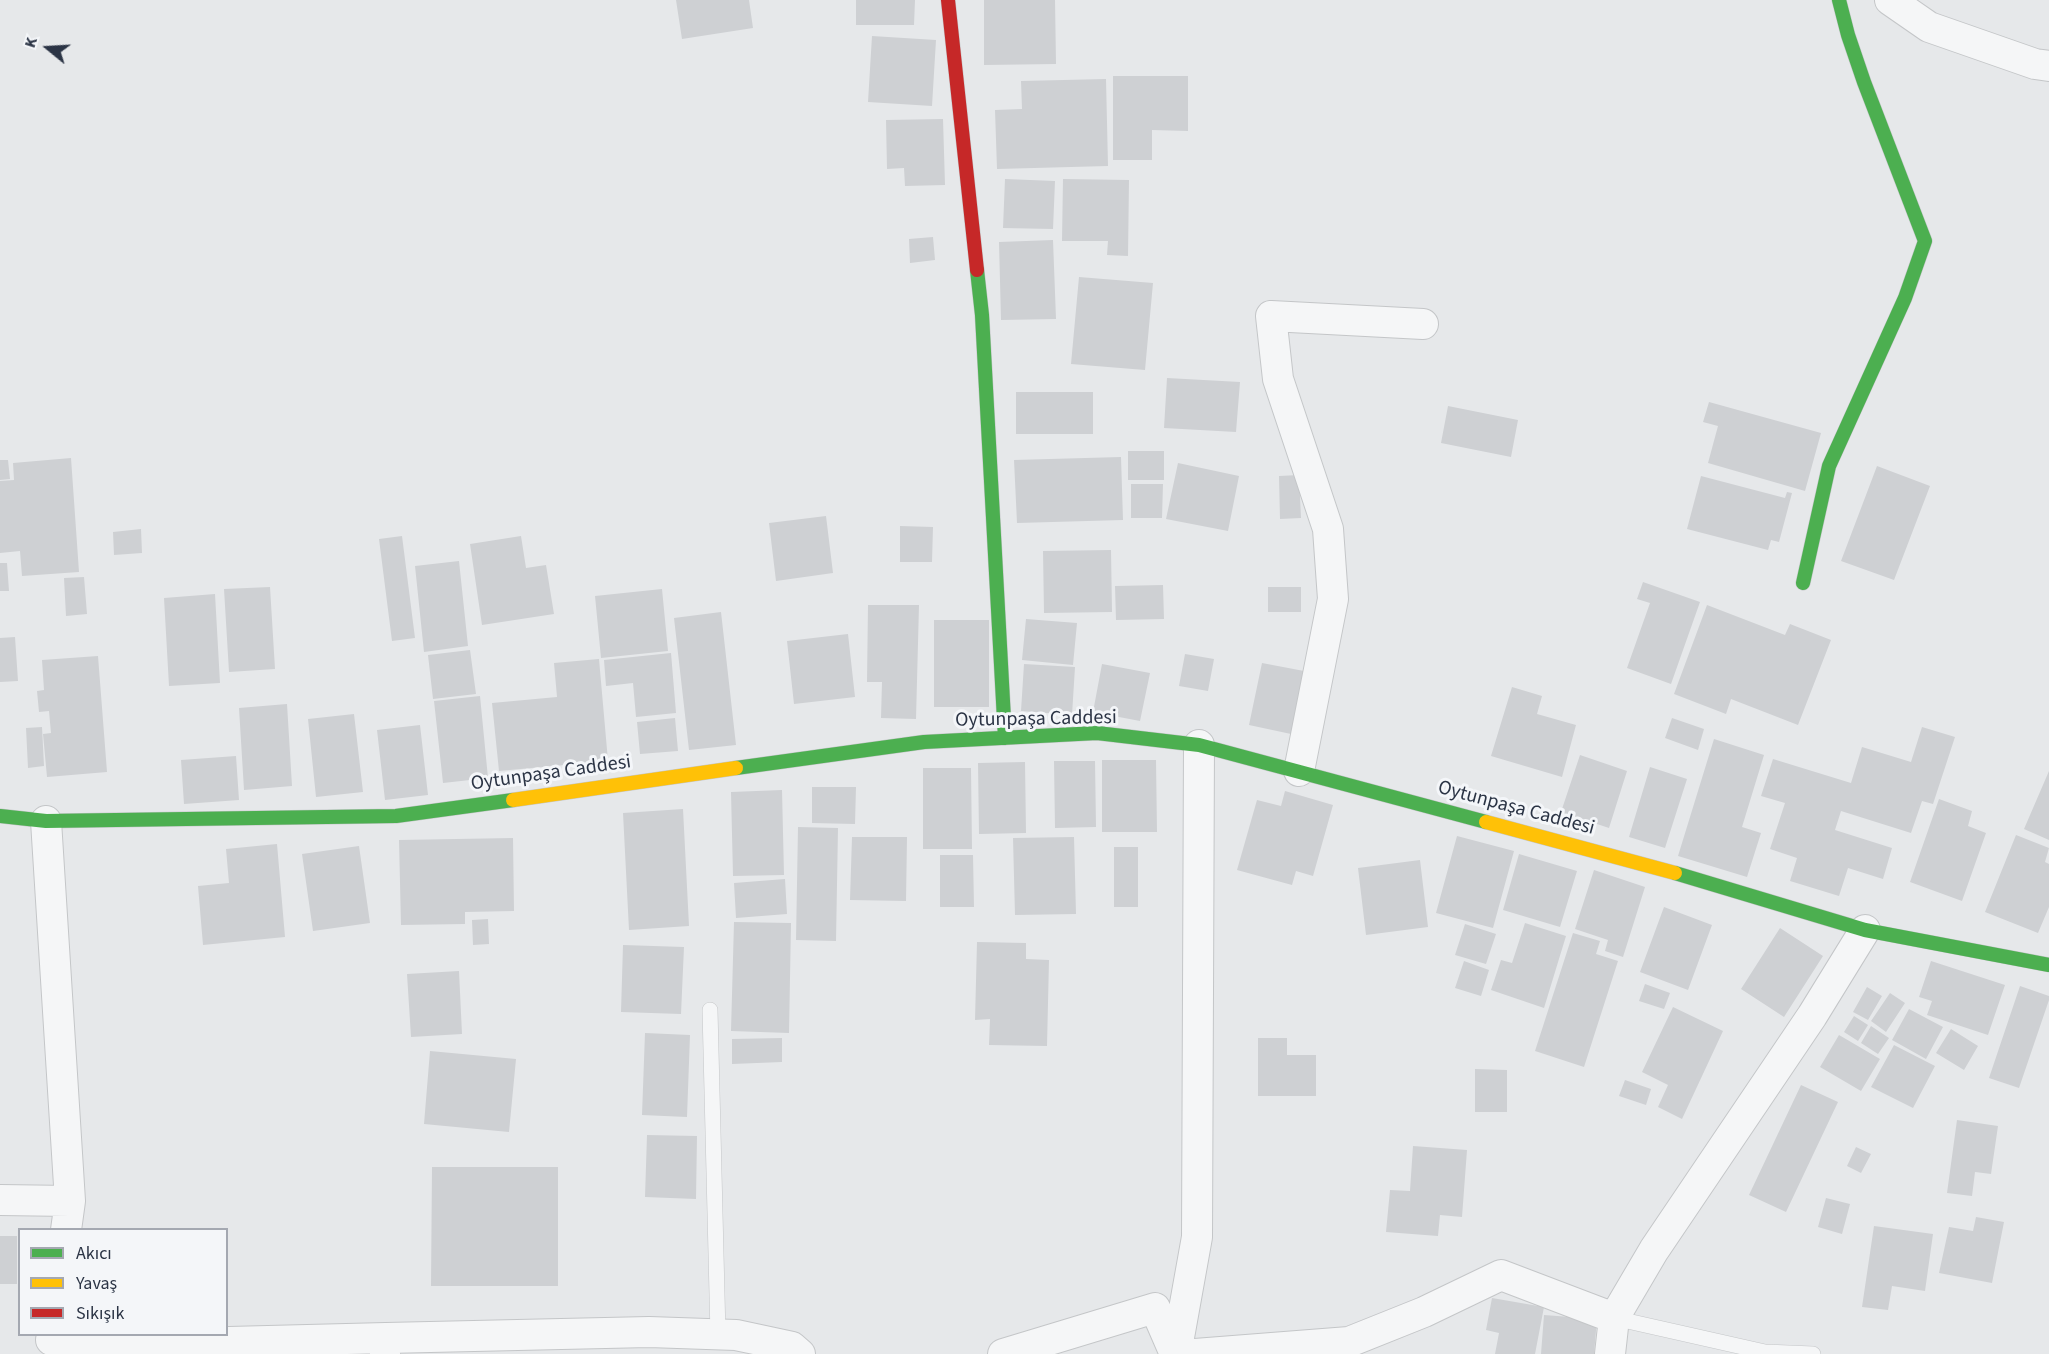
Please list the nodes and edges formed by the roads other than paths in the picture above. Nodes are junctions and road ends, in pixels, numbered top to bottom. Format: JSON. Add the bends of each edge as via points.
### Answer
{"nodes":[{"id":1,"x":948,"y":0,"type":"edge"},
{"id":2,"x":1839,"y":0,"type":"edge"},
{"id":3,"x":1890,"y":0,"type":"edge"},
{"id":4,"x":2049,"y":66,"type":"edge"},
{"id":5,"x":1423,"y":324,"type":"dead end"},
{"id":6,"x":1803,"y":583,"type":"dead end"},
{"id":7,"x":1005,"y":738,"type":"junction"},
{"id":8,"x":1199,"y":745,"type":"junction"},
{"id":9,"x":1299,"y":771,"type":"junction"},
{"id":10,"x":0,"y":816,"type":"edge"},
{"id":11,"x":46,"y":821,"type":"junction"},
{"id":12,"x":1865,"y":930,"type":"junction"},
{"id":13,"x":2049,"y":965,"type":"edge"},
{"id":14,"x":710,"y":1010,"type":"dead end"},
{"id":15,"x":0,"y":1200,"type":"edge"},
{"id":16,"x":68,"y":1215,"type":"edge"},
{"id":17,"x":1614,"y":1318,"type":"junction"},
{"id":18,"x":718,"y":1335,"type":"junction"},
{"id":19,"x":49,"y":1343,"type":"edge"},
{"id":20,"x":386,"y":1346,"type":"edge"},
{"id":21,"x":800,"y":1354,"type":"edge"},
{"id":22,"x":1003,"y":1354,"type":"edge"},
{"id":23,"x":1176,"y":1354,"type":"edge"},
{"id":24,"x":1195,"y":1354,"type":"edge"},
{"id":25,"x":1610,"y":1354,"type":"edge"},
{"id":26,"x":1813,"y":1354,"type":"edge"}],
"edges":[{"from":1,"to":7,"type":"street","via":[[982,315]]},
{"from":2,"to":6,"type":"street","via":[[1864,82],[1925,241],[1905,298],[1829,466]]},
{"from":3,"to":4,"type":"street","via":[[1929,27]]},
{"from":5,"to":9,"type":"street","via":[[1271,316],[1278,379],[1328,529],[1333,599]]},
{"from":7,"to":8,"type":"street","name":"Oytunpaşa Caddesi","via":[[1097,734]]},
{"from":7,"to":11,"type":"street","name":"Oytunpaşa Caddesi","via":[[924,742],[396,816]]},
{"from":8,"to":9,"type":"street","name":"Oytunpaşa Caddesi"},
{"from":8,"to":23,"type":"street","via":[[1197,1237]]},
{"from":9,"to":12,"type":"street","name":"Oytunpaşa Caddesi","via":[[1637,862]]},
{"from":10,"to":11,"type":"street","name":"Oytunpaşa Caddesi"},
{"from":11,"to":16,"type":"street"},
{"from":12,"to":13,"type":"street","name":"Oytunpaşa Caddesi"},
{"from":12,"to":17,"type":"street","via":[[1812,1016],[1654,1250]]},
{"from":14,"to":18,"type":"lane"},
{"from":15,"to":16,"type":"street"},
{"from":17,"to":24,"type":"street","via":[[1501,1275],[1349,1342]]},
{"from":17,"to":25,"type":"street"},
{"from":17,"to":26,"type":"lane","via":[[1765,1352]]},
{"from":18,"to":20,"type":"street","via":[[649,1332]]},
{"from":18,"to":21,"type":"street","via":[[792,1347]]},
{"from":19,"to":20,"type":"street"},
{"from":22,"to":23,"type":"street","via":[[1155,1308]]}]}
